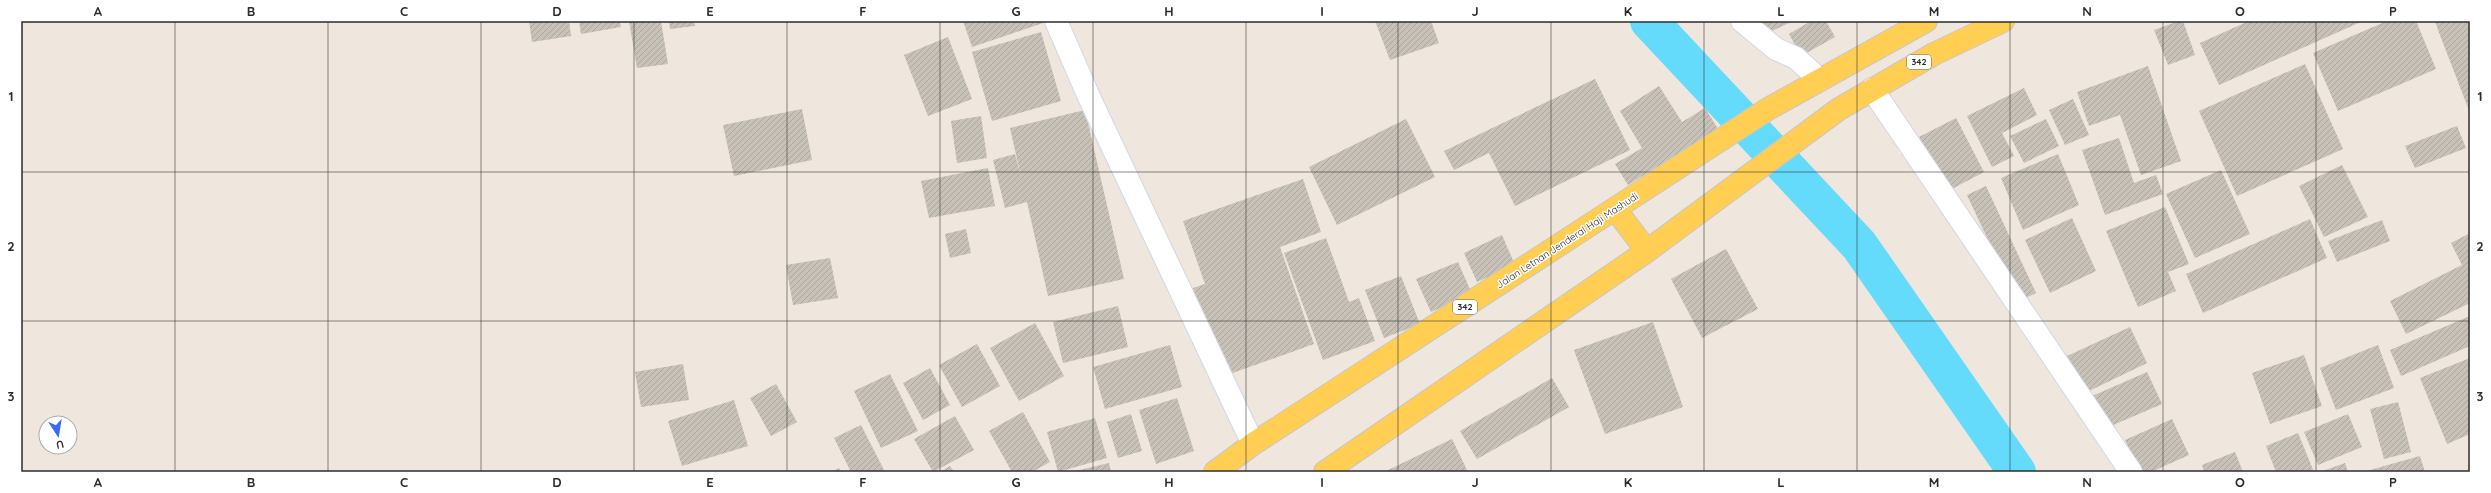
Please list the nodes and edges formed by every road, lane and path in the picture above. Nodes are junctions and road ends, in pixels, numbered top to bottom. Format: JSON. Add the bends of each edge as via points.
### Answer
{"nodes":[{"id":1,"x":1056,"y":21,"type":"edge"},
{"id":2,"x":1742,"y":21,"type":"edge"},
{"id":3,"x":1926,"y":21,"type":"edge"},
{"id":4,"x":2003,"y":21,"type":"edge"},
{"id":5,"x":1820,"y":80,"type":"junction"},
{"id":6,"x":1872,"y":89,"type":"junction"},
{"id":7,"x":1615,"y":209,"type":"junction"},
{"id":8,"x":1647,"y":251,"type":"junction"},
{"id":9,"x":1253,"y":444,"type":"junction"},
{"id":10,"x":1215,"y":472,"type":"edge"},
{"id":11,"x":1325,"y":472,"type":"edge"},
{"id":12,"x":2131,"y":472,"type":"edge"}],
"edges":[{"from":1,"to":9,"type":"street","via":[[1089,97]]},
{"from":2,"to":5,"type":"street","via":[[1776,49],[1796,58]]},
{"from":3,"to":5,"type":"main road","name":"Jalan Letnan Jenderal Haji Mashudi","number":"342"},
{"from":4,"to":6,"type":"main road","number":"342","via":[[1934,54]]},
{"from":5,"to":7,"type":"main road","name":"Jalan Letnan Jenderal Haji Mashudi","number":"342","via":[[1797,92]]},
{"from":6,"to":8,"type":"main road","number":"342","via":[[1839,109]]},
{"from":6,"to":12,"type":"street"},
{"from":7,"to":8,"type":"main road"},
{"from":7,"to":9,"type":"main road","name":"Jalan Letnan Jenderal Haji Mashudi","number":"342"},
{"from":8,"to":11,"type":"main road","number":"342"},
{"from":9,"to":10,"type":"main road","name":"Jalan Letnan Jenderal Haji Mashudi","number":"342"}]}
